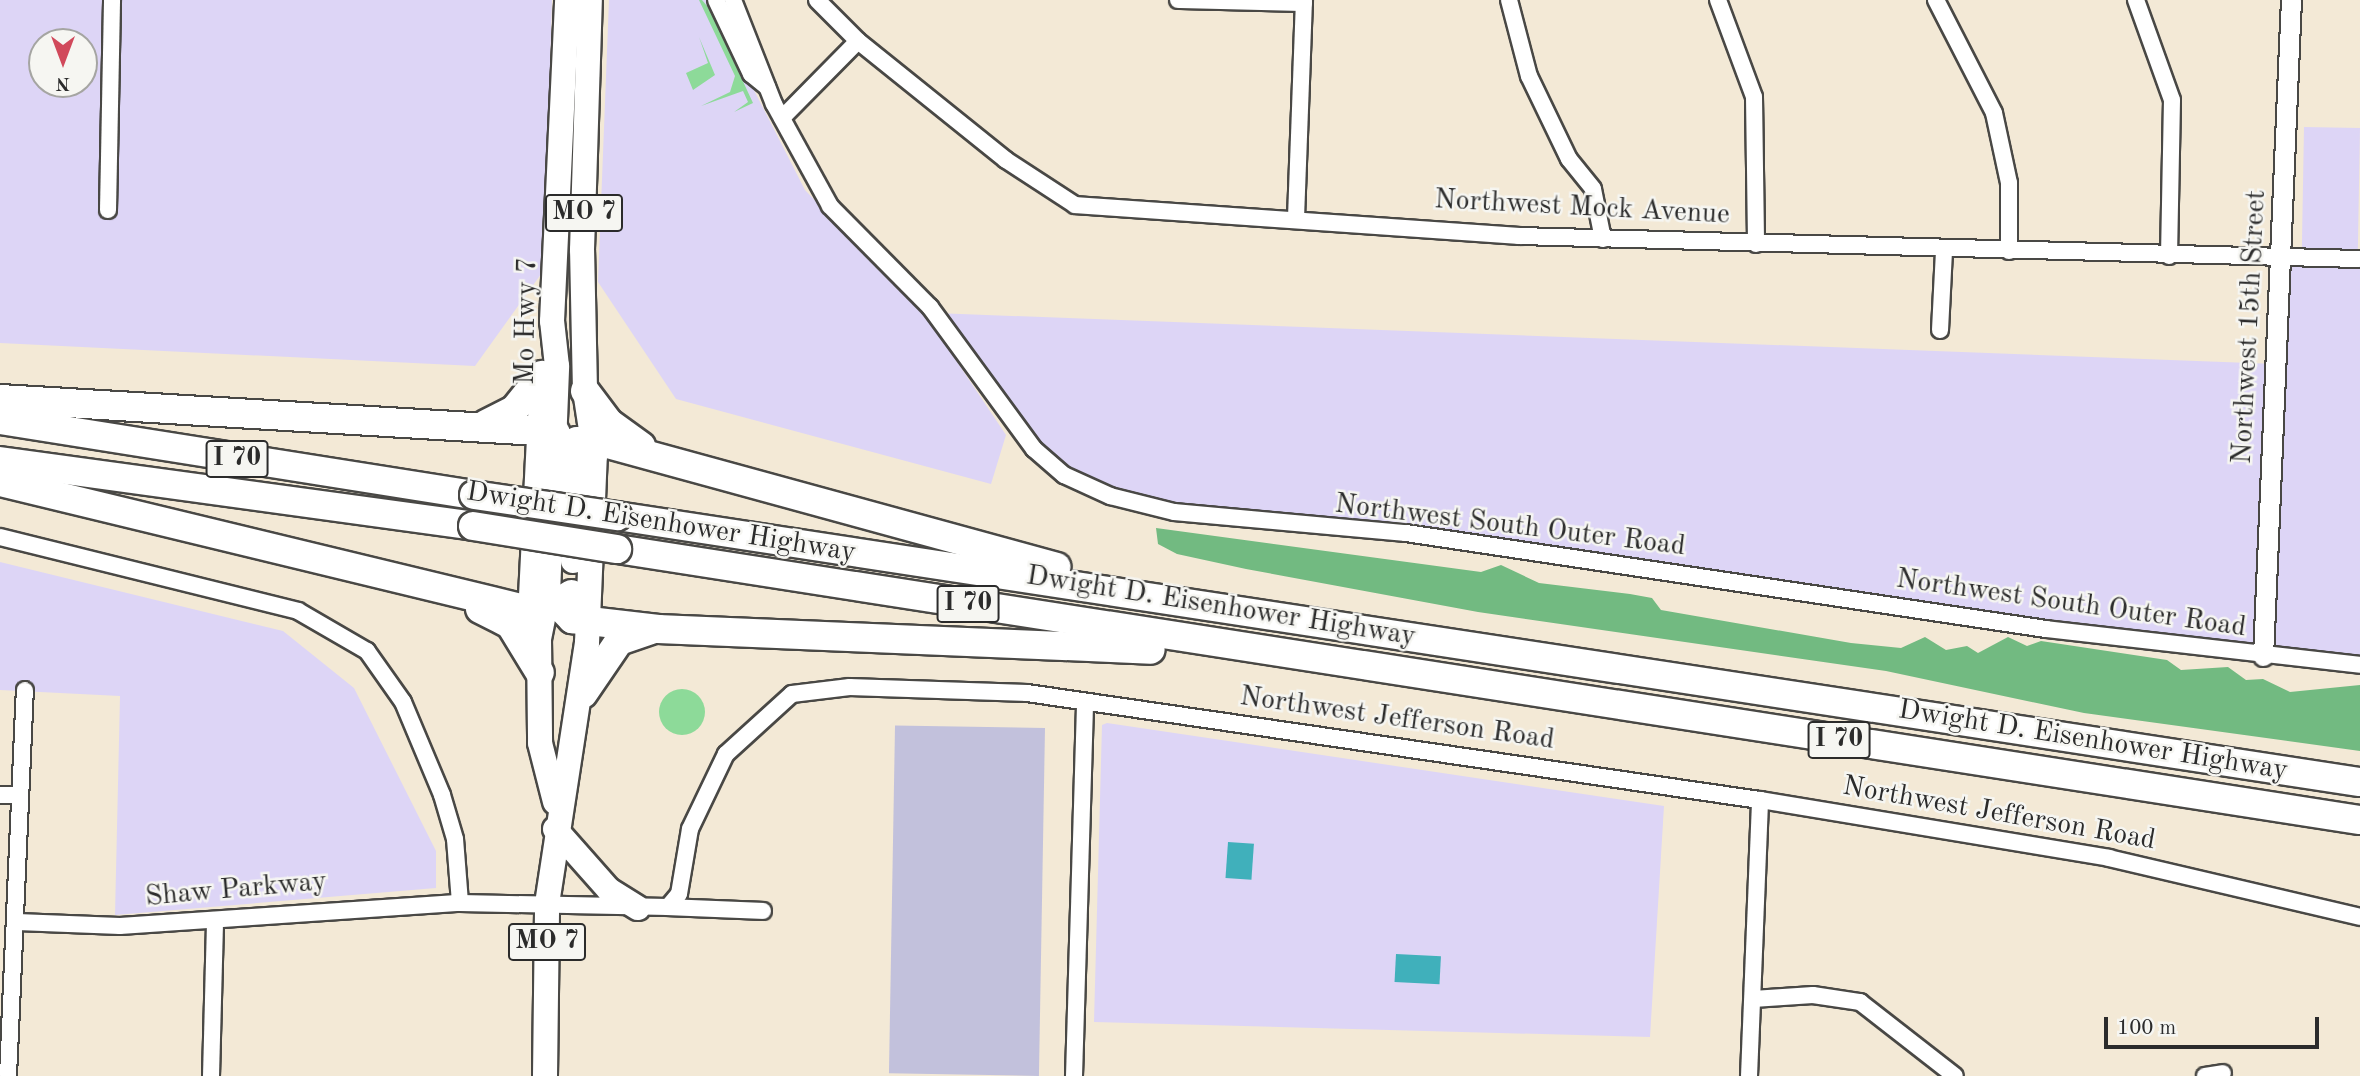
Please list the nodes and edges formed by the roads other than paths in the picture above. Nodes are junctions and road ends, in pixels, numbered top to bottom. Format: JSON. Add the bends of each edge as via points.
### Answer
{"nodes":[{"id":1,"x":112,"y":0,"type":"edge"},
{"id":2,"x":567,"y":0,"type":"edge"},
{"id":3,"x":590,"y":0,"type":"edge"},
{"id":4,"x":716,"y":0,"type":"edge"},
{"id":5,"x":733,"y":0,"type":"edge"},
{"id":6,"x":817,"y":0,"type":"edge"},
{"id":7,"x":1178,"y":0,"type":"edge"},
{"id":8,"x":1509,"y":0,"type":"edge"},
{"id":9,"x":1718,"y":0,"type":"edge"},
{"id":10,"x":1936,"y":0,"type":"edge"},
{"id":11,"x":2136,"y":0,"type":"edge"},
{"id":12,"x":2291,"y":0,"type":"edge"},
{"id":13,"x":1304,"y":1,"type":"edge"},
{"id":14,"x":858,"y":41,"type":"junction"},
{"id":15,"x":767,"y":87,"type":"junction"},
{"id":16,"x":782,"y":118,"type":"junction"},
{"id":17,"x":108,"y":210,"type":"dead end"},
{"id":18,"x":1296,"y":218,"type":"junction"},
{"id":19,"x":1603,"y":239,"type":"junction"},
{"id":20,"x":1756,"y":244,"type":"junction"},
{"id":21,"x":1944,"y":251,"type":"junction"},
{"id":22,"x":2009,"y":251,"type":"junction"},
{"id":23,"x":2169,"y":256,"type":"junction"},
{"id":24,"x":2360,"y":259,"type":"edge"},
{"id":25,"x":2281,"y":261,"type":"junction"},
{"id":26,"x":552,"y":321,"type":"junction"},
{"id":27,"x":1940,"y":330,"type":"dead end"},
{"id":28,"x":542,"y":375,"type":"junction"},
{"id":29,"x":585,"y":391,"type":"junction"},
{"id":30,"x":0,"y":400,"type":"edge"},
{"id":31,"x":0,"y":420,"type":"edge"},
{"id":32,"x":486,"y":424,"type":"junction"},
{"id":33,"x":565,"y":444,"type":"junction"},
{"id":34,"x":658,"y":457,"type":"junction"},
{"id":35,"x":0,"y":461,"type":"edge"},
{"id":36,"x":0,"y":482,"type":"edge"},
{"id":37,"x":0,"y":537,"type":"edge"},
{"id":38,"x":467,"y":595,"type":"junction"},
{"id":39,"x":1149,"y":595,"type":"junction"},
{"id":40,"x":559,"y":608,"type":"junction"},
{"id":41,"x":658,"y":629,"type":"junction"},
{"id":42,"x":2263,"y":656,"type":"junction"},
{"id":43,"x":1318,"y":660,"type":"junction"},
{"id":44,"x":2360,"y":666,"type":"edge"},
{"id":45,"x":540,"y":673,"type":"junction"},
{"id":46,"x":25,"y":690,"type":"dead end"},
{"id":47,"x":583,"y":694,"type":"junction"},
{"id":48,"x":1085,"y":703,"type":"junction"},
{"id":49,"x":569,"y":744,"type":"junction"},
{"id":50,"x":2360,"y":782,"type":"edge"},
{"id":51,"x":0,"y":794,"type":"edge"},
{"id":52,"x":20,"y":795,"type":"junction"},
{"id":53,"x":1760,"y":800,"type":"junction"},
{"id":54,"x":556,"y":820,"type":"junction"},
{"id":55,"x":2360,"y":820,"type":"edge"},
{"id":56,"x":460,"y":903,"type":"junction"},
{"id":57,"x":547,"y":904,"type":"junction"},
{"id":58,"x":668,"y":907,"type":"junction"},
{"id":59,"x":638,"y":908,"type":"junction"},
{"id":60,"x":763,"y":911,"type":"dead end"},
{"id":61,"x":2360,"y":917,"type":"edge"},
{"id":62,"x":215,"y":920,"type":"junction"},
{"id":63,"x":17,"y":922,"type":"junction"},
{"id":64,"x":1752,"y":999,"type":"junction"},
{"id":65,"x":2223,"y":1073,"type":"dead end"},
{"id":66,"x":8,"y":1076,"type":"edge"},
{"id":67,"x":211,"y":1076,"type":"edge"},
{"id":68,"x":545,"y":1076,"type":"edge"},
{"id":69,"x":1074,"y":1076,"type":"edge"},
{"id":70,"x":1749,"y":1076,"type":"edge"},
{"id":71,"x":1955,"y":1076,"type":"edge"},
{"id":72,"x":2205,"y":1076,"type":"edge"}],
"edges":[{"from":1,"to":17,"type":"street"},
{"from":2,"to":26,"type":"main road","name":"Mo Hwy 7","number":"MO 7"},
{"from":3,"to":29,"type":"main road","name":"Mo Hwy 7","number":"MO 7","via":[[582,250]]},
{"from":4,"to":15,"type":"street","name":"Northwest South Outer Road","via":[[751,74]]},
{"from":5,"to":15,"type":"street","name":"Northwest South Outer Road"},
{"from":6,"to":14,"type":"street","name":"Northwest Mock Avenue"},
{"from":7,"to":13,"type":"street"},
{"from":8,"to":19,"type":"street","via":[[1529,76],[1569,159],[1593,189]]},
{"from":9,"to":20,"type":"street","via":[[1754,97]]},
{"from":10,"to":22,"type":"street","via":[[1998,126],[2009,183]]},
{"from":11,"to":23,"type":"street","via":[[2172,100]]},
{"from":12,"to":25,"type":"street","name":"Northwest 15th Street"},
{"from":13,"to":18,"type":"street"},
{"from":14,"to":16,"type":"street"},
{"from":14,"to":18,"type":"street","name":"Northwest Mock Avenue","via":[[1006,160],[1075,205]]},
{"from":15,"to":16,"type":"street","name":"Northwest South Outer Road"},
{"from":16,"to":42,"type":"street","name":"Northwest South Outer Road","via":[[830,206],[930,307],[1034,449],[1064,475],[1110,496],[1158,510],[1406,533]]},
{"from":18,"to":19,"type":"street","name":"Northwest Mock Avenue"},
{"from":19,"to":20,"type":"street","name":"Northwest Mock Avenue"},
{"from":20,"to":21,"type":"street","name":"Northwest Mock Avenue"},
{"from":21,"to":22,"type":"street","name":"Northwest Mock Avenue"},
{"from":21,"to":27,"type":"street"},
{"from":22,"to":23,"type":"street","name":"Northwest Mock Avenue"},
{"from":23,"to":25,"type":"street","name":"Northwest Mock Avenue"},
{"from":24,"to":25,"type":"street","name":"Northwest Mock Avenue"},
{"from":25,"to":42,"type":"street","name":"Northwest 15th Street"},
{"from":26,"to":28,"type":"main road","number":"MO 7"},
{"from":26,"to":33,"type":"main road","name":"Mo Hwy 7","number":"MO 7"},
{"from":28,"to":32,"type":"highway","via":[[514,410]]},
{"from":28,"to":33,"type":"main road","number":"MO 7"},
{"from":29,"to":33,"type":"main road","number":"MO 7"},
{"from":29,"to":34,"type":"highway","via":[[608,422]]},
{"from":30,"to":32,"type":"highway"},
{"from":31,"to":39,"type":"highway","name":"Dwight D. Eisenhower Highway","number":"I 70","bridge":true},
{"from":32,"to":33,"type":"highway"},
{"from":33,"to":34,"type":"highway"},
{"from":33,"to":40,"type":"main road","number":"MO 7"},
{"from":33,"to":40,"type":"main road","number":"MO 7"},
{"from":34,"to":39,"type":"highway"},
{"from":35,"to":43,"type":"highway","name":"Dwight D. Eisenhower Highway","number":"I 70","bridge":true,"via":[[473,526]]},
{"from":36,"to":38,"type":"highway"},
{"from":37,"to":56,"type":"street","via":[[298,611],[367,651],[403,702],[442,795],[455,839]]},
{"from":38,"to":40,"type":"highway"},
{"from":38,"to":45,"type":"highway","via":[[471,605],[510,624]]},
{"from":39,"to":50,"type":"highway","name":"Dwight D. Eisenhower Highway","number":"I 70"},
{"from":40,"to":41,"type":"highway"},
{"from":40,"to":45,"type":"main road","number":"MO 7","via":[[539,639]]},
{"from":40,"to":47,"type":"main road","number":"MO 7"},
{"from":40,"to":49,"type":"main road","number":"MO 7"},
{"from":41,"to":43,"type":"highway"},
{"from":41,"to":47,"type":"highway","via":[[619,641]]},
{"from":42,"to":44,"type":"street","name":"Northwest South Outer Road"},
{"from":43,"to":55,"type":"highway","name":"Dwight D. Eisenhower Highway","number":"I 70"},
{"from":45,"to":54,"type":"main road","number":"MO 7","via":[[540,743]]},
{"from":46,"to":52,"type":"street"},
{"from":47,"to":49,"type":"main road","number":"MO 7"},
{"from":48,"to":53,"type":"street","name":"Northwest Jefferson Road"},
{"from":48,"to":58,"type":"street","name":"Northwest Jefferson Road","via":[[1027,693],[849,687],[792,694],[745,732],[706,787],[690,828],[679,894]]},
{"from":48,"to":69,"type":"street"},
{"from":49,"to":54,"type":"main road","number":"MO 7"},
{"from":51,"to":52,"type":"street"},
{"from":52,"to":63,"type":"street"},
{"from":53,"to":61,"type":"street","name":"Northwest Jefferson Road","via":[[2109,858]]},
{"from":53,"to":64,"type":"street"},
{"from":54,"to":57,"type":"main road","number":"MO 7"},
{"from":54,"to":59,"type":"main road","via":[[609,890]]},
{"from":56,"to":57,"type":"street","name":"Shaw Parkway"},
{"from":56,"to":62,"type":"street","name":"Shaw Parkway"},
{"from":57,"to":59,"type":"street"},
{"from":57,"to":68,"type":"main road","number":"MO 7"},
{"from":58,"to":59,"type":"street"},
{"from":58,"to":60,"type":"street"},
{"from":62,"to":63,"type":"street","name":"Shaw Parkway"},
{"from":62,"to":67,"type":"street"},
{"from":63,"to":66,"type":"street"},
{"from":64,"to":70,"type":"street"},
{"from":64,"to":71,"type":"street","via":[[1813,995],[1860,1002]]},
{"from":65,"to":72,"type":"street"}]}
